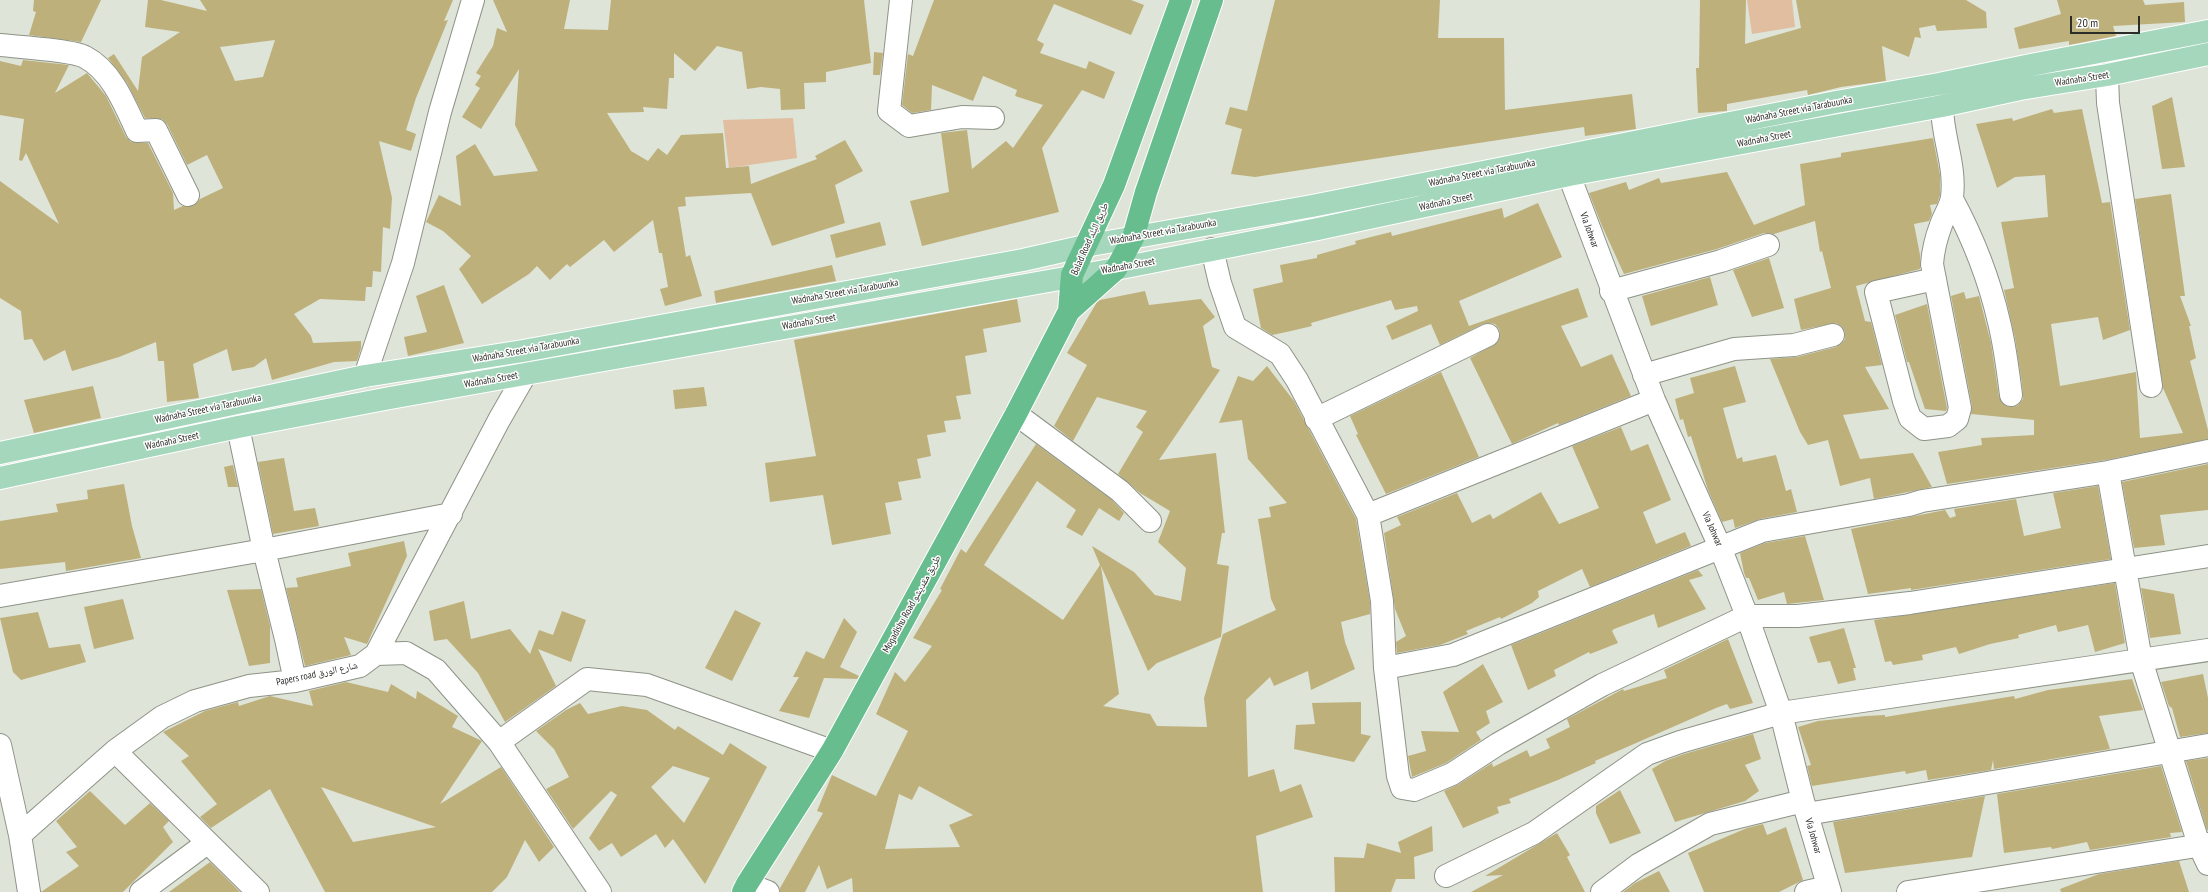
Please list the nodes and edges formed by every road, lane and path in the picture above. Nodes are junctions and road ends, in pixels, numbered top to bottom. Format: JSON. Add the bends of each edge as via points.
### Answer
{"nodes":[{"id":1,"x":473,"y":0,"type":"edge"},
{"id":2,"x":901,"y":0,"type":"edge"},
{"id":3,"x":1181,"y":0,"type":"edge"},
{"id":4,"x":1212,"y":0,"type":"edge"},
{"id":5,"x":2208,"y":31,"type":"edge"},
{"id":6,"x":0,"y":44,"type":"edge"},
{"id":7,"x":2208,"y":54,"type":"edge"},
{"id":8,"x":1986,"y":74,"type":"junction"},
{"id":9,"x":2107,"y":75,"type":"junction"},
{"id":10,"x":1989,"y":95,"type":"junction"},
{"id":11,"x":1942,"y":106,"type":"junction"},
{"id":12,"x":993,"y":118,"type":"dead end"},
{"id":13,"x":1569,"y":175,"type":"junction"},
{"id":14,"x":188,"y":195,"type":"dead end"},
{"id":15,"x":1952,"y":198,"type":"junction"},
{"id":16,"x":1312,"y":206,"type":"junction"},
{"id":17,"x":1318,"y":229,"type":"junction"},
{"id":18,"x":1133,"y":238,"type":"junction"},
{"id":19,"x":1768,"y":245,"type":"dead end"},
{"id":20,"x":1085,"y":246,"type":"junction"},
{"id":21,"x":1212,"y":249,"type":"junction"},
{"id":22,"x":1116,"y":269,"type":"junction"},
{"id":23,"x":1072,"y":275,"type":"junction"},
{"id":24,"x":1935,"y":279,"type":"junction"},
{"id":25,"x":1611,"y":291,"type":"junction"},
{"id":26,"x":1069,"y":311,"type":"junction"},
{"id":27,"x":1833,"y":334,"type":"dead end"},
{"id":28,"x":1488,"y":335,"type":"dead end"},
{"id":29,"x":526,"y":373,"type":"junction"},
{"id":30,"x":365,"y":376,"type":"junction"},
{"id":31,"x":1644,"y":376,"type":"junction"},
{"id":32,"x":2151,"y":386,"type":"dead end"},
{"id":33,"x":2012,"y":395,"type":"dead end"},
{"id":34,"x":1654,"y":400,"type":"junction"},
{"id":35,"x":1016,"y":414,"type":"junction"},
{"id":36,"x":1316,"y":418,"type":"junction"},
{"id":37,"x":238,"y":427,"type":"junction"},
{"id":38,"x":2208,"y":450,"type":"edge"},
{"id":39,"x":0,"y":452,"type":"edge"},
{"id":40,"x":2108,"y":472,"type":"junction"},
{"id":41,"x":0,"y":478,"type":"edge"},
{"id":42,"x":451,"y":514,"type":"junction"},
{"id":43,"x":1368,"y":515,"type":"junction"},
{"id":44,"x":1150,"y":521,"type":"dead end"},
{"id":45,"x":1720,"y":547,"type":"junction"},
{"id":46,"x":264,"y":550,"type":"junction"},
{"id":47,"x":2208,"y":556,"type":"edge"},
{"id":48,"x":2126,"y":569,"type":"junction"},
{"id":49,"x":0,"y":596,"type":"edge"},
{"id":50,"x":1746,"y":616,"type":"junction"},
{"id":51,"x":2208,"y":650,"type":"edge"},
{"id":52,"x":376,"y":654,"type":"junction"},
{"id":53,"x":2141,"y":660,"type":"junction"},
{"id":54,"x":1385,"y":668,"type":"junction"},
{"id":55,"x":294,"y":680,"type":"junction"},
{"id":56,"x":1781,"y":713,"type":"junction"},
{"id":57,"x":499,"y":742,"type":"junction"},
{"id":58,"x":2208,"y":744,"type":"edge"},
{"id":59,"x":0,"y":747,"type":"edge"},
{"id":60,"x":2171,"y":750,"type":"junction"},
{"id":61,"x":116,"y":751,"type":"junction"},
{"id":62,"x":832,"y":751,"type":"junction"},
{"id":63,"x":1805,"y":807,"type":"junction"},
{"id":64,"x":20,"y":835,"type":"junction"},
{"id":65,"x":208,"y":843,"type":"junction"},
{"id":66,"x":2205,"y":851,"type":"edge"},
{"id":67,"x":1446,"y":876,"type":"dead end"},
{"id":68,"x":745,"y":888,"type":"edge"},
{"id":69,"x":1829,"y":890,"type":"edge"},
{"id":70,"x":29,"y":892,"type":"edge"},
{"id":71,"x":141,"y":892,"type":"edge"},
{"id":72,"x":258,"y":892,"type":"edge"},
{"id":73,"x":600,"y":892,"type":"edge"},
{"id":74,"x":768,"y":892,"type":"edge"},
{"id":75,"x":1602,"y":892,"type":"edge"},
{"id":76,"x":1806,"y":892,"type":"edge"},
{"id":77,"x":1908,"y":892,"type":"edge"}],
"edges":[{"from":1,"to":30,"type":"street","via":[[440,112],[403,263]]},
{"from":2,"to":12,"type":"street","via":[[890,111],[909,126],[962,117]]},
{"from":3,"to":20,"type":"highway","name":"Balad Road طريق البلد","via":[[1114,185]]},
{"from":4,"to":18,"type":"highway","via":[[1146,192]]},
{"from":5,"to":8,"type":"main road","name":"Wadnaha Street via Tarabuunka"},
{"from":6,"to":14,"type":"street","via":[[83,56],[96,64],[120,94],[137,131],[156,130]]},
{"from":7,"to":9,"type":"main road","name":"Wadnaha Street"},
{"from":8,"to":10,"type":"main road"},
{"from":8,"to":16,"type":"main road","name":"Wadnaha Street via Tarabuunka"},
{"from":9,"to":10,"type":"main road","name":"Wadnaha Street"},
{"from":9,"to":32,"type":"street","via":[[2108,103]]},
{"from":10,"to":11,"type":"main road","name":"Wadnaha Street"},
{"from":11,"to":13,"type":"main road","name":"Wadnaha Street"},
{"from":11,"to":15,"type":"street","via":[[1942,125],[1953,170]]},
{"from":13,"to":17,"type":"main road","name":"Wadnaha Street"},
{"from":13,"to":25,"type":"street","name":"Via Johwar"},
{"from":15,"to":24,"type":"street","via":[[1934,248],[1932,264]]},
{"from":15,"to":33,"type":"street","via":[[1986,273],[2000,323]]},
{"from":16,"to":17,"type":"main road"},
{"from":16,"to":18,"type":"main road","name":"Wadnaha Street via Tarabuunka"},
{"from":17,"to":21,"type":"main road","name":"Wadnaha Street"},
{"from":18,"to":20,"type":"main road","name":"Wadnaha Street via Tarabuunka"},
{"from":18,"to":22,"type":"highway"},
{"from":19,"to":25,"type":"street"},
{"from":20,"to":23,"type":"highway","name":"Balad Road طريق البلد"},
{"from":20,"to":30,"type":"main road","name":"Wadnaha Street via Tarabuunka","via":[[1023,260],[523,351]]},
{"from":21,"to":22,"type":"main road","name":"Wadnaha Street"},
{"from":21,"to":36,"type":"street","via":[[1235,327],[1280,354],[1297,380]]},
{"from":22,"to":23,"type":"main road","name":"Wadnaha Street"},
{"from":22,"to":26,"type":"highway"},
{"from":23,"to":26,"type":"highway","name":"Balad Road طريق البلد"},
{"from":23,"to":29,"type":"main road","name":"Wadnaha Street"},
{"from":24,"to":24,"type":"street","via":[[1876,292],[1904,401],[1910,418],[1924,429],[1948,426],[1957,419],[1960,408]]},
{"from":25,"to":31,"type":"street","name":"Via Johwar"},
{"from":26,"to":35,"type":"highway","name":"Mogadishu Road طريق مقديشو"},
{"from":27,"to":31,"type":"street","via":[[1794,345],[1734,349]]},
{"from":28,"to":36,"type":"street"},
{"from":29,"to":37,"type":"main road","name":"Wadnaha Street"},
{"from":29,"to":42,"type":"street"},
{"from":30,"to":39,"type":"main road","name":"Wadnaha Street via Tarabuunka"},
{"from":31,"to":34,"type":"street","name":"Via Johwar"},
{"from":34,"to":43,"type":"street"},
{"from":34,"to":45,"type":"street","name":"Via Johwar"},
{"from":35,"to":44,"type":"street","via":[[1120,491]]},
{"from":35,"to":62,"type":"highway","name":"Mogadishu Road طريق مقديشو"},
{"from":36,"to":43,"type":"street"},
{"from":37,"to":41,"type":"main road","name":"Wadnaha Street"},
{"from":37,"to":46,"type":"street"},
{"from":38,"to":40,"type":"street"},
{"from":40,"to":45,"type":"street","via":[[1922,501],[1762,531]]},
{"from":40,"to":48,"type":"street"},
{"from":42,"to":46,"type":"street"},
{"from":42,"to":52,"type":"street"},
{"from":43,"to":54,"type":"street","via":[[1382,601]]},
{"from":45,"to":50,"type":"street","name":"Via Johwar"},
{"from":45,"to":54,"type":"street","via":[[1453,655]]},
{"from":46,"to":49,"type":"street"},
{"from":46,"to":55,"type":"street"},
{"from":47,"to":48,"type":"street"},
{"from":48,"to":50,"type":"street","via":[[1910,603],[1798,616]]},
{"from":48,"to":53,"type":"street"},
{"from":50,"to":54,"type":"street","via":[[1602,685],[1498,744],[1452,774],[1414,790],[1402,788],[1398,776]]},
{"from":50,"to":56,"type":"street","name":"Via Johwar"},
{"from":51,"to":53,"type":"street"},
{"from":52,"to":55,"type":"street","name":"Papers road شارع الورق","via":[[360,666]]},
{"from":52,"to":57,"type":"street","via":[[406,653],[436,670]]},
{"from":53,"to":56,"type":"street"},
{"from":53,"to":60,"type":"street"},
{"from":55,"to":61,"type":"street","name":"Papers road شارع الورق","via":[[248,686],[195,701],[162,717]]},
{"from":56,"to":63,"type":"street","name":"Via Johwar"},
{"from":56,"to":67,"type":"street","via":[[1647,754],[1534,833]]},
{"from":57,"to":62,"type":"street","via":[[587,679],[647,685]]},
{"from":57,"to":73,"type":"street"},
{"from":58,"to":60,"type":"street"},
{"from":59,"to":64,"type":"street"},
{"from":60,"to":63,"type":"street"},
{"from":60,"to":66,"type":"street"},
{"from":61,"to":64,"type":"street","name":"Papers road شارع الورق"},
{"from":61,"to":65,"type":"street"},
{"from":62,"to":68,"type":"highway","name":"Mogadishu Road طريق مقديشو"},
{"from":63,"to":69,"type":"street","name":"Via Johwar"},
{"from":63,"to":75,"type":"street","via":[[1710,824],[1638,865]]},
{"from":64,"to":70,"type":"street"},
{"from":65,"to":71,"type":"street"},
{"from":65,"to":72,"type":"street"},
{"from":66,"to":77,"type":"street"},
{"from":68,"to":74,"type":"street"},
{"from":69,"to":76,"type":"street"}]}
